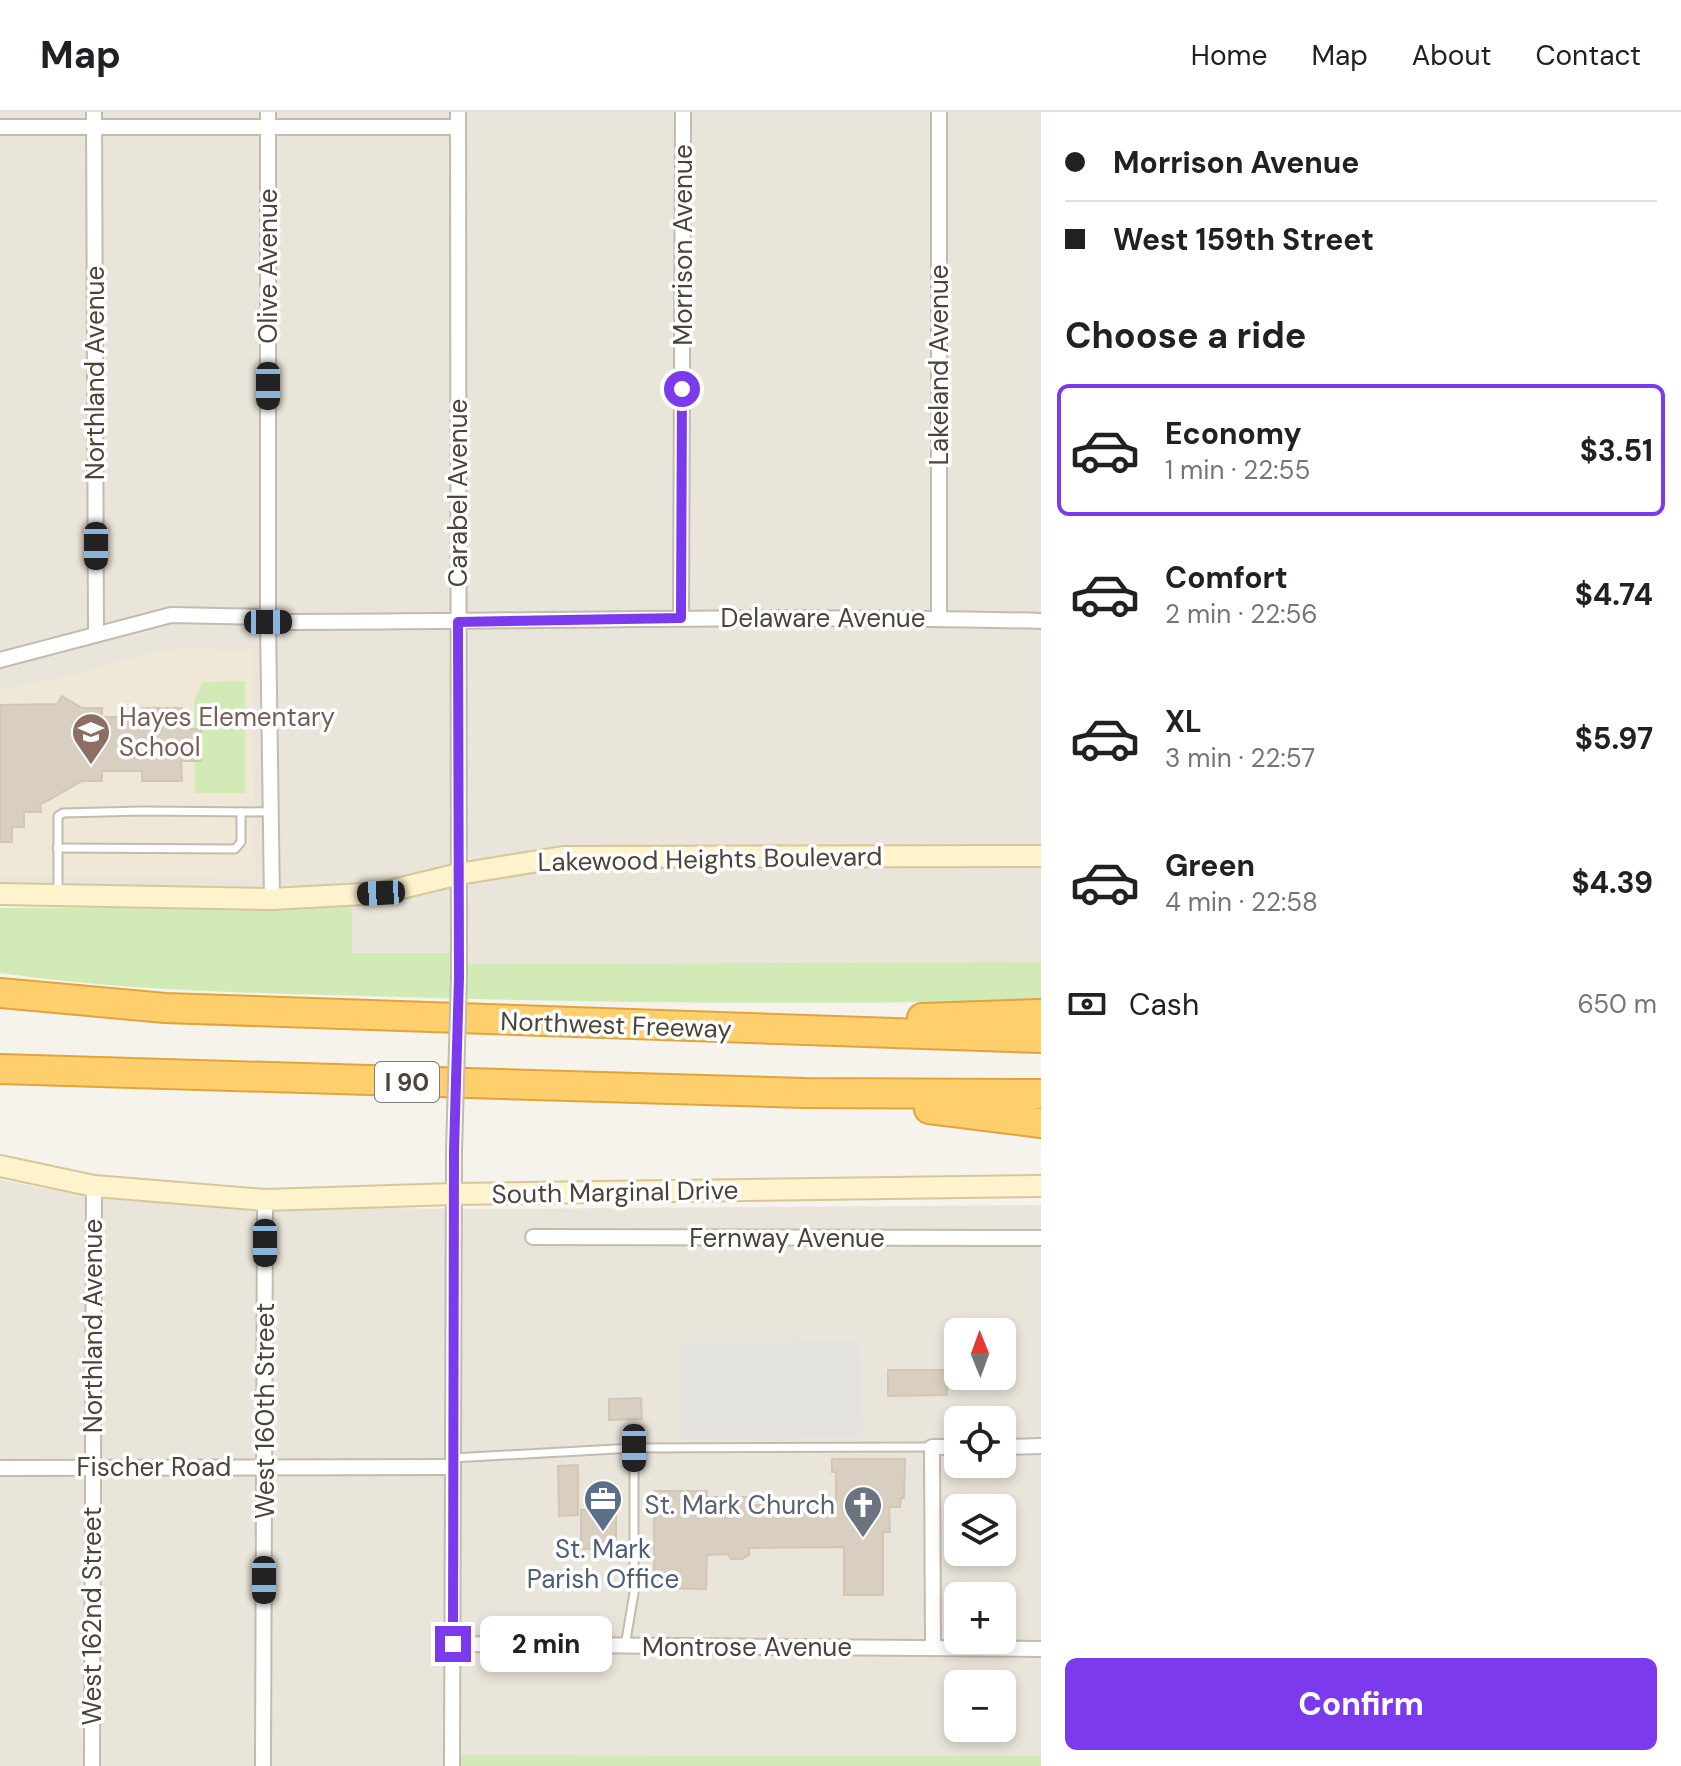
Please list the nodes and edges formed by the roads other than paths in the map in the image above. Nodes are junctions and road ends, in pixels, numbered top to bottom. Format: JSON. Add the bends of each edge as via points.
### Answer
{"nodes":[{"id":1,"x":94,"y":112,"type":"edge"},
{"id":2,"x":268,"y":112,"type":"edge"},
{"id":3,"x":683,"y":112,"type":"edge"},
{"id":4,"x":939,"y":112,"type":"edge"},
{"id":5,"x":458,"y":120,"type":"edge"},
{"id":6,"x":0,"y":127,"type":"edge"},
{"id":7,"x":94,"y":128,"type":"junction"},
{"id":8,"x":268,"y":129,"type":"junction"},
{"id":9,"x":681,"y":618,"type":"junction"},
{"id":10,"x":939,"y":618,"type":"junction"},
{"id":11,"x":268,"y":619,"type":"junction"},
{"id":12,"x":1041,"y":621,"type":"edge"},
{"id":13,"x":458,"y":622,"type":"junction"},
{"id":14,"x":96,"y":633,"type":"junction"},
{"id":15,"x":0,"y":660,"type":"edge"},
{"id":16,"x":241,"y":812,"type":"junction"},
{"id":17,"x":271,"y":812,"type":"junction"},
{"id":18,"x":57,"y":848,"type":"junction"},
{"id":19,"x":1041,"y":856,"type":"edge"},
{"id":20,"x":459,"y":874,"type":"junction"},
{"id":21,"x":0,"y":894,"type":"edge"},
{"id":22,"x":58,"y":896,"type":"junction"},
{"id":23,"x":272,"y":899,"type":"junction"},
{"id":24,"x":0,"y":985,"type":"edge"},
{"id":25,"x":0,"y":993,"type":"edge"},
{"id":26,"x":165,"y":1008,"type":"junction"},
{"id":27,"x":1041,"y":1014,"type":"edge"},
{"id":28,"x":675,"y":1027,"type":"junction"},
{"id":29,"x":1041,"y":1038,"type":"edge"},
{"id":30,"x":3,"y":1070,"type":"edge"},
{"id":31,"x":805,"y":1093,"type":"junction"},
{"id":32,"x":1041,"y":1094,"type":"edge"},
{"id":33,"x":1041,"y":1123,"type":"edge"},
{"id":34,"x":0,"y":1166,"type":"edge"},
{"id":35,"x":94,"y":1186,"type":"junction"},
{"id":36,"x":1041,"y":1186,"type":"edge"},
{"id":37,"x":454,"y":1194,"type":"junction"},
{"id":38,"x":265,"y":1200,"type":"junction"},
{"id":39,"x":533,"y":1237,"type":"dead end"},
{"id":40,"x":1041,"y":1238,"type":"edge"},
{"id":41,"x":1041,"y":1446,"type":"edge"},
{"id":42,"x":932,"y":1447,"type":"junction"},
{"id":43,"x":944,"y":1447,"type":"edge"},
{"id":44,"x":1016,"y":1447,"type":"edge"},
{"id":45,"x":634,"y":1448,"type":"junction"},
{"id":46,"x":452,"y":1462,"type":"junction"},
{"id":47,"x":265,"y":1466,"type":"junction"},
{"id":48,"x":92,"y":1467,"type":"junction"},
{"id":49,"x":0,"y":1468,"type":"edge"},
{"id":50,"x":453,"y":1644,"type":"junction"},
{"id":51,"x":625,"y":1646,"type":"junction"},
{"id":52,"x":933,"y":1648,"type":"junction"},
{"id":53,"x":1041,"y":1649,"type":"edge"},
{"id":54,"x":92,"y":1766,"type":"edge"},
{"id":55,"x":263,"y":1766,"type":"edge"},
{"id":56,"x":452,"y":1766,"type":"edge"}],
"edges":[{"from":1,"to":7,"type":"street","name":"Northland Avenue"},
{"from":2,"to":8,"type":"street","name":"Olive Avenue"},
{"from":3,"to":9,"type":"street","name":"Morrison Avenue"},
{"from":4,"to":10,"type":"street","name":"Lakeland Avenue"},
{"from":5,"to":8,"type":"street"},
{"from":5,"to":13,"type":"street","name":"Carabel Avenue"},
{"from":6,"to":7,"type":"street"},
{"from":7,"to":8,"type":"street"},
{"from":7,"to":14,"type":"street","name":"Northland Avenue"},
{"from":8,"to":11,"type":"street","name":"Olive Avenue"},
{"from":9,"to":10,"type":"street","name":"Delaware Avenue"},
{"from":9,"to":13,"type":"street","name":"Delaware Avenue"},
{"from":10,"to":12,"type":"street","name":"Delaware Avenue"},
{"from":11,"to":13,"type":"street","name":"Delaware Avenue"},
{"from":11,"to":14,"type":"street","name":"Delaware Avenue","via":[[171,615]]},
{"from":11,"to":17,"type":"street","name":"Olive Avenue"},
{"from":13,"to":20,"type":"street","name":"Carabel Avenue"},
{"from":14,"to":15,"type":"street","name":"Delaware Avenue"},
{"from":16,"to":17,"type":"lane"},
{"from":16,"to":18,"type":"lane","via":[[70,812],[58,816]]},
{"from":16,"to":18,"type":"lane","via":[[241,842],[235,849]]},
{"from":17,"to":23,"type":"street","name":"Olive Avenue"},
{"from":18,"to":22,"type":"lane"},
{"from":19,"to":20,"type":"main road","name":"Lakewood Heights Boulevard","via":[[563,857]]},
{"from":20,"to":23,"type":"main road","name":"Lakewood Heights Boulevard","via":[[381,893]]},
{"from":20,"to":37,"type":"street","name":"Carabel Avenue","bridge":true},
{"from":21,"to":22,"type":"main road","name":"Lakewood Heights Boulevard"},
{"from":22,"to":23,"type":"main road","name":"Lakewood Heights Boulevard"},
{"from":24,"to":26,"type":"highway"},
{"from":25,"to":26,"type":"highway","name":"Northwest Freeway"},
{"from":26,"to":28,"type":"highway","name":"Northwest Freeway"},
{"from":27,"to":28,"type":"highway"},
{"from":28,"to":29,"type":"highway","name":"Northwest Freeway"},
{"from":30,"to":31,"type":"highway","number":"I 90"},
{"from":31,"to":32,"type":"highway","number":"I 90"},
{"from":31,"to":33,"type":"highway"},
{"from":34,"to":35,"type":"main road","name":"South Marginal Drive"},
{"from":35,"to":38,"type":"main road","name":"South Marginal Drive"},
{"from":35,"to":48,"type":"street","name":"Northland Avenue"},
{"from":36,"to":37,"type":"main road","name":"South Marginal Drive"},
{"from":37,"to":38,"type":"main road","name":"South Marginal Drive"},
{"from":37,"to":46,"type":"street","name":"Carabel Avenue"},
{"from":38,"to":47,"type":"street","name":"West 160th Street"},
{"from":39,"to":40,"type":"street","name":"Fernway Avenue"},
{"from":41,"to":44,"type":"street"},
{"from":42,"to":43,"type":"street"},
{"from":42,"to":45,"type":"lane"},
{"from":42,"to":52,"type":"street"},
{"from":45,"to":46,"type":"lane"},
{"from":45,"to":51,"type":"lane","via":[[634,1593]]},
{"from":46,"to":47,"type":"street","name":"Fischer Road"},
{"from":46,"to":50,"type":"street","name":"Carabel Avenue"},
{"from":47,"to":48,"type":"street","name":"Fischer Road"},
{"from":47,"to":55,"type":"street","name":"West 160th Street"},
{"from":48,"to":49,"type":"street","name":"Fischer Road"},
{"from":48,"to":54,"type":"street","name":"West 162nd Street"},
{"from":50,"to":51,"type":"street","name":"Montrose Avenue"},
{"from":50,"to":56,"type":"street","name":"Carabel Avenue"},
{"from":51,"to":52,"type":"street","name":"Montrose Avenue"},
{"from":52,"to":53,"type":"street","name":"Montrose Avenue"}]}
